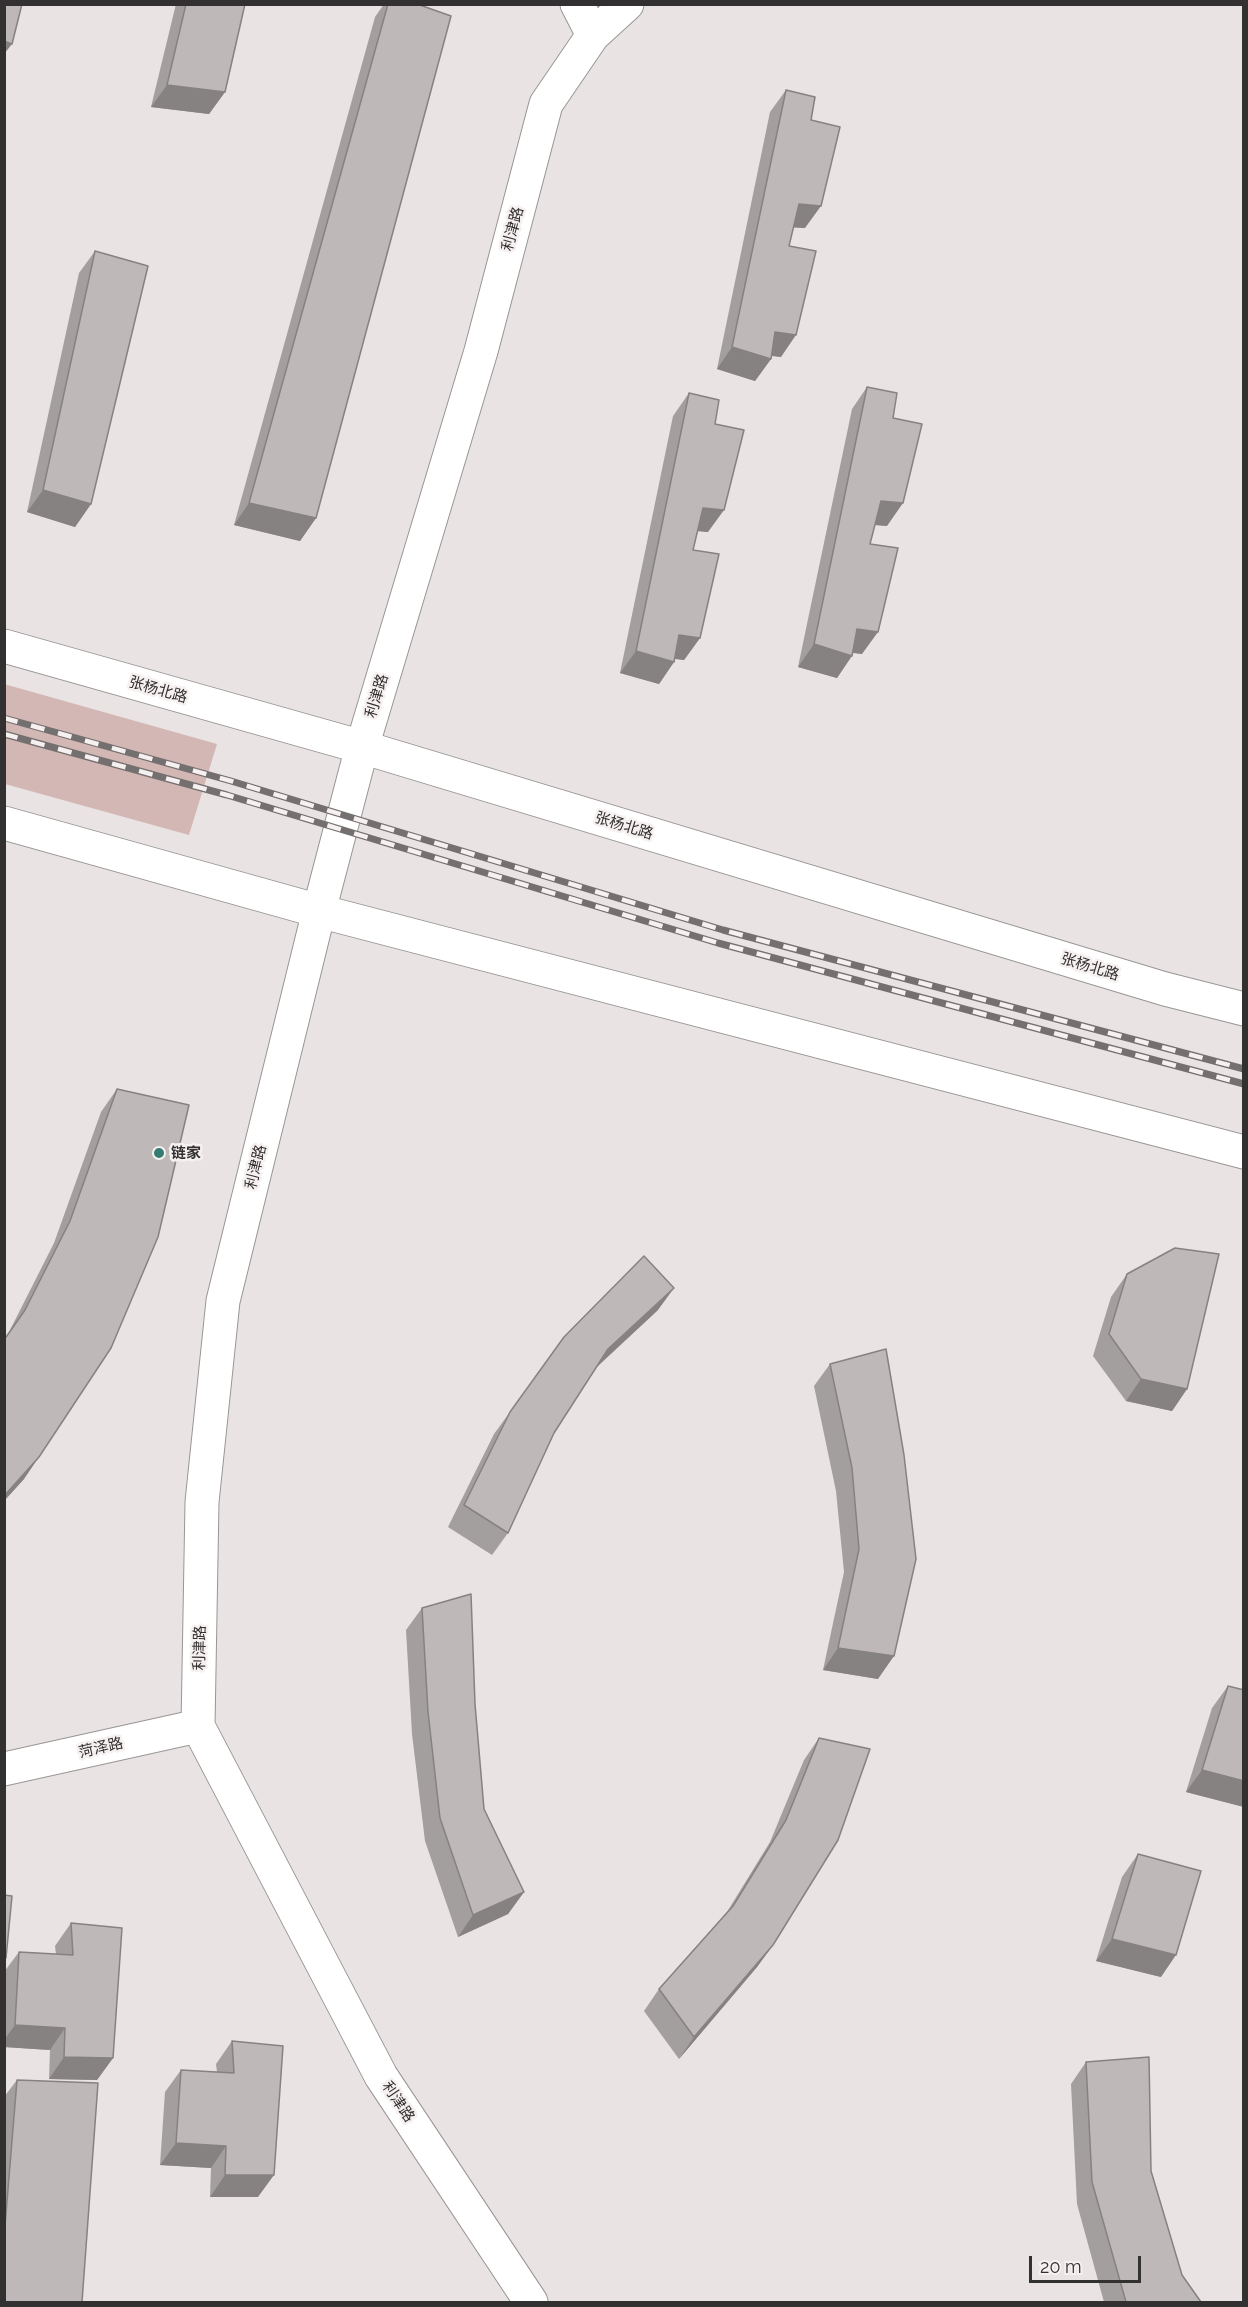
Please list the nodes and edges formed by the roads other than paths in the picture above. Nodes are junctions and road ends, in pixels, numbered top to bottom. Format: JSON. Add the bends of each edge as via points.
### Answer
{"nodes":[{"id":1,"x":577,"y":4,"type":"edge"},
{"id":2,"x":627,"y":4,"type":"edge"},
{"id":3,"x":593,"y":35,"type":"junction"},
{"id":4,"x":4,"y":646,"type":"edge"},
{"id":5,"x":362,"y":747,"type":"junction"},
{"id":6,"x":4,"y":823,"type":"edge"},
{"id":7,"x":319,"y":911,"type":"junction"},
{"id":8,"x":1244,"y":1010,"type":"edge"},
{"id":9,"x":1244,"y":1152,"type":"edge"},
{"id":10,"x":198,"y":1726,"type":"junction"},
{"id":11,"x":4,"y":1769,"type":"edge"},
{"id":12,"x":531,"y":2302,"type":"edge"}],
"edges":[{"from":1,"to":3,"type":"street"},
{"from":2,"to":3,"type":"street","name":"利津路"},
{"from":3,"to":5,"type":"street","name":"利津路","via":[[546,104],[481,351]]},
{"from":4,"to":5,"type":"street","name":"张杨北路"},
{"from":5,"to":7,"type":"street","name":"利津路"},
{"from":5,"to":8,"type":"street","name":"张杨北路"},
{"from":6,"to":7,"type":"street"},
{"from":7,"to":9,"type":"street"},
{"from":7,"to":10,"type":"street","name":"利津路","via":[[223,1300],[202,1503]]},
{"from":10,"to":11,"type":"street","name":"菏泽路"},
{"from":10,"to":12,"type":"street","name":"利津路","via":[[381,2076]]}]}
